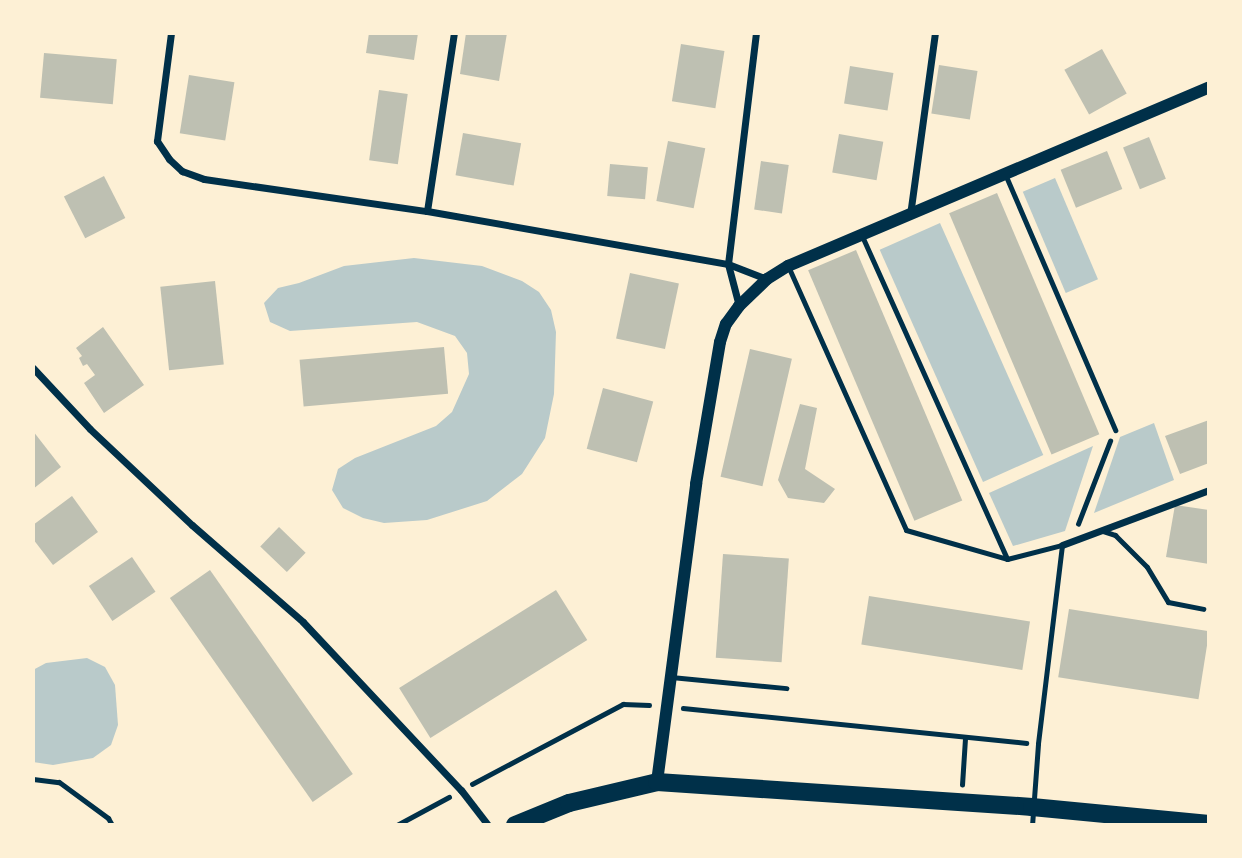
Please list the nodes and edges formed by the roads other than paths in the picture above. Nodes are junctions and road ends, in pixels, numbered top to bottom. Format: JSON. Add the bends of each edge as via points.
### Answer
{"nodes":[{"id":1,"x":171,"y":33,"type":"edge"},
{"id":2,"x":454,"y":33,"type":"edge"},
{"id":3,"x":756,"y":33,"type":"edge"},
{"id":4,"x":935,"y":33,"type":"edge"},
{"id":5,"x":1209,"y":87,"type":"edge"},
{"id":6,"x":1005,"y":174,"type":"junction"},
{"id":7,"x":427,"y":211,"type":"junction"},
{"id":8,"x":910,"y":216,"type":"junction"},
{"id":9,"x":862,"y":235,"type":"junction"},
{"id":10,"x":728,"y":264,"type":"junction"},
{"id":11,"x":788,"y":266,"type":"junction"},
{"id":12,"x":768,"y":279,"type":"junction"},
{"id":13,"x":739,"y":306,"type":"junction"},
{"id":14,"x":33,"y":368,"type":"edge"},
{"id":15,"x":1115,"y":430,"type":"road end"},
{"id":16,"x":1209,"y":490,"type":"edge"},
{"id":17,"x":1100,"y":530,"type":"junction"},
{"id":18,"x":1062,"y":545,"type":"junction"},
{"id":19,"x":1007,"y":559,"type":"junction"},
{"id":20,"x":1203,"y":609,"type":"dead end"},
{"id":21,"x":671,"y":677,"type":"junction"},
{"id":22,"x":786,"y":688,"type":"dead end"},
{"id":23,"x":33,"y":779,"type":"edge"},
{"id":24,"x":657,"y":782,"type":"junction"},
{"id":25,"x":1032,"y":816,"type":"edge"},
{"id":26,"x":1209,"y":824,"type":"edge"},
{"id":27,"x":112,"y":825,"type":"edge"},
{"id":28,"x":488,"y":825,"type":"edge"},
{"id":29,"x":515,"y":825,"type":"edge"}],
"edges":[{"from":1,"to":7,"type":"street","via":[[157,142],[182,171],[204,179]]},
{"from":2,"to":7,"type":"street"},
{"from":3,"to":10,"type":"street"},
{"from":4,"to":8,"type":"street"},
{"from":5,"to":6,"type":"street"},
{"from":6,"to":8,"type":"street"},
{"from":6,"to":15,"type":"lane"},
{"from":7,"to":10,"type":"street"},
{"from":8,"to":9,"type":"street"},
{"from":9,"to":11,"type":"street"},
{"from":9,"to":19,"type":"lane"},
{"from":10,"to":12,"type":"street"},
{"from":10,"to":13,"type":"street"},
{"from":11,"to":12,"type":"street"},
{"from":11,"to":19,"type":"lane","via":[[906,530]]},
{"from":12,"to":13,"type":"street"},
{"from":13,"to":21,"type":"street","via":[[720,342]]},
{"from":14,"to":28,"type":"street","via":[[192,525],[303,622],[461,790]]},
{"from":16,"to":17,"type":"street"},
{"from":17,"to":18,"type":"street"},
{"from":17,"to":20,"type":"lane","via":[[1115,535],[1147,566],[1168,602]]},
{"from":18,"to":19,"type":"lane"},
{"from":18,"to":25,"type":"lane"},
{"from":21,"to":22,"type":"lane"},
{"from":21,"to":24,"type":"street"},
{"from":23,"to":27,"type":"lane","via":[[59,782]]},
{"from":24,"to":25,"type":"main road"},
{"from":24,"to":29,"type":"main road","via":[[569,803]]},
{"from":25,"to":26,"type":"main road"}]}
